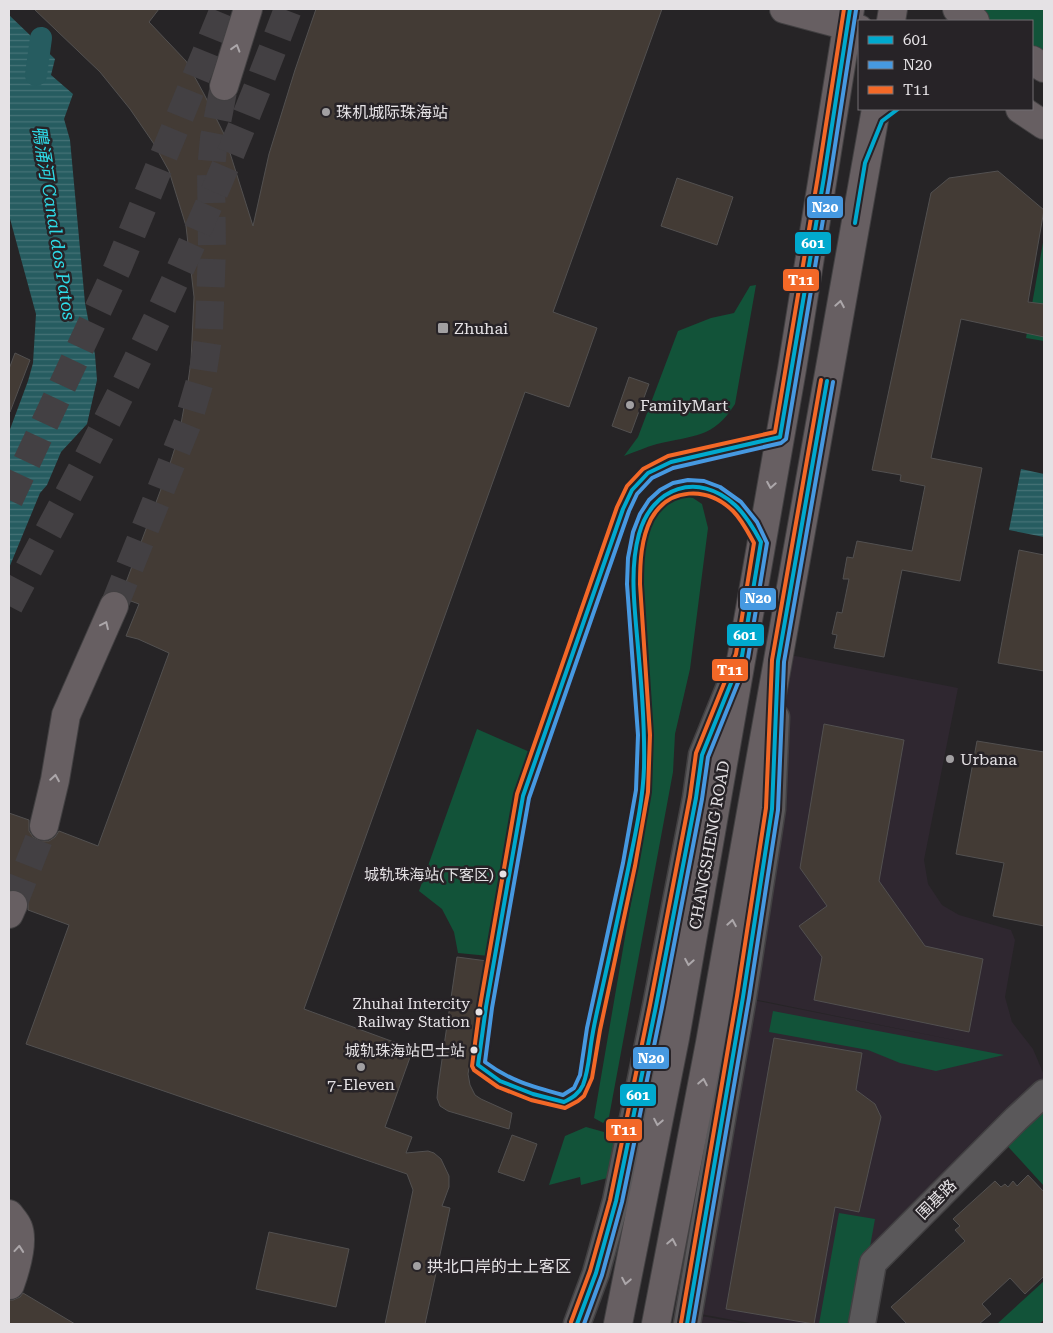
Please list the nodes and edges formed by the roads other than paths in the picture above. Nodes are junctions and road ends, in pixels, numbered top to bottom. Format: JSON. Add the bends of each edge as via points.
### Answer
{"nodes":[{"id":1,"x":248,"y":9,"type":"edge"},
{"id":2,"x":784,"y":9,"type":"edge"},
{"id":3,"x":957,"y":9,"type":"edge"},
{"id":4,"x":974,"y":20,"type":"edge"},
{"id":5,"x":852,"y":22,"type":"edge"},
{"id":6,"x":1033,"y":61,"type":"edge"},
{"id":7,"x":1044,"y":68,"type":"edge"},
{"id":8,"x":224,"y":86,"type":"tunnel mouth"},
{"id":9,"x":876,"y":110,"type":"edge"},
{"id":10,"x":897,"y":110,"type":"edge"},
{"id":11,"x":1022,"y":110,"type":"edge"},
{"id":12,"x":1044,"y":125,"type":"edge"},
{"id":13,"x":866,"y":162,"type":"junction"},
{"id":14,"x":114,"y":606,"type":"tunnel mouth"},
{"id":15,"x":742,"y":656,"type":"junction"},
{"id":16,"x":778,"y":661,"type":"junction"},
{"id":17,"x":44,"y":826,"type":"tunnel mouth"},
{"id":18,"x":1044,"y":1093,"type":"edge"},
{"id":19,"x":9,"y":1214,"type":"edge"},
{"id":20,"x":10,"y":1285,"type":"edge"},
{"id":21,"x":577,"y":1324,"type":"edge"},
{"id":22,"x":618,"y":1324,"type":"edge"},
{"id":23,"x":656,"y":1324,"type":"edge"},
{"id":24,"x":686,"y":1324,"type":"edge"},
{"id":25,"x":862,"y":1324,"type":"edge"}],
"edges":[{"from":8,"to":1,"type":"main road","one_way":true},
{"from":2,"to":5,"type":"main road"},
{"from":3,"to":4,"type":"main road"},
{"from":5,"to":15,"type":"main road","name":"CHANGSHENG ROAD","one_way":true},
{"from":6,"to":7,"type":"main road"},
{"from":9,"to":13,"type":"main road"},
{"from":10,"to":13,"type":"main road","via":[[882,121]]},
{"from":11,"to":12,"type":"main road"},
{"from":16,"to":13,"type":"main road","one_way":true},
{"from":17,"to":14,"type":"main road","one_way":true,"via":[[56,780],[66,714]]},
{"from":15,"to":21,"type":"street","via":[[702,755],[616,1202],[596,1273]]},
{"from":15,"to":22,"type":"main road","name":"CHANGSHENG ROAD","one_way":true,"via":[[675,1038]]},
{"from":23,"to":16,"type":"main road","one_way":true},
{"from":16,"to":24,"type":"street","via":[[772,809]]},
{"from":18,"to":25,"type":"street","name":"围基路","via":[[873,1263]]},
{"from":20,"to":19,"type":"main road","one_way":true,"via":[[20,1246],[19,1227]]}]}
